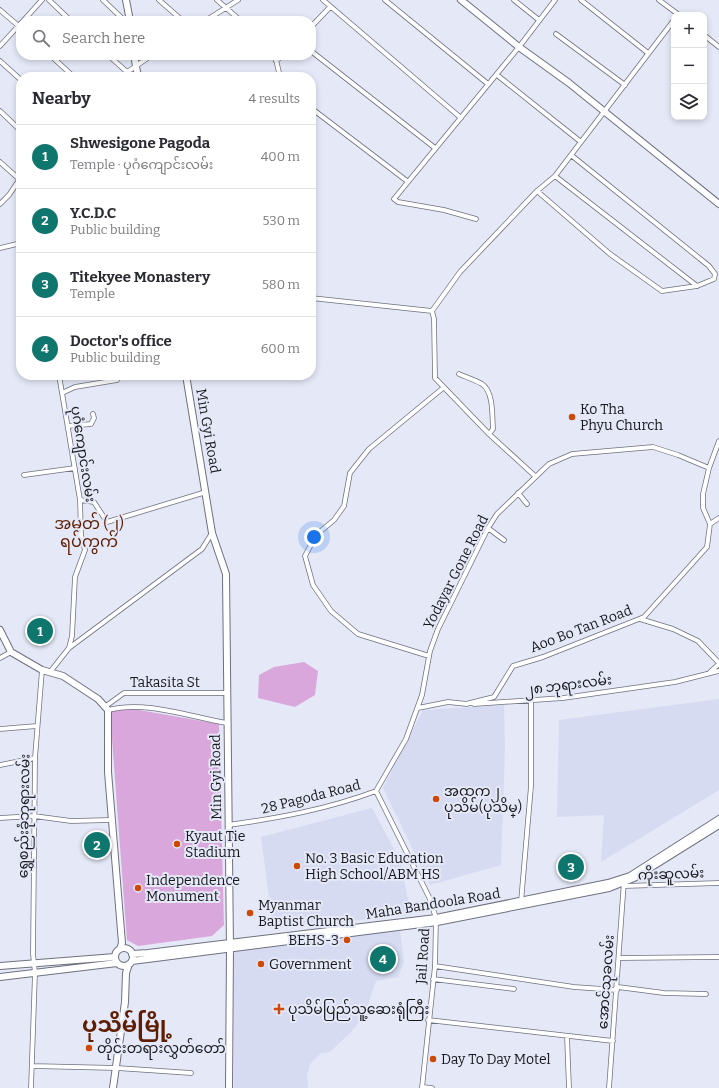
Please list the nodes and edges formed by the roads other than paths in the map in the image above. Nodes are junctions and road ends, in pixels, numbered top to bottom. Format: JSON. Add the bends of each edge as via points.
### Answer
{"nodes":[{"id":1,"x":42,"y":0,"type":"edge"},
{"id":2,"x":49,"y":0,"type":"edge"},
{"id":3,"x":103,"y":0,"type":"edge"},
{"id":4,"x":126,"y":0,"type":"edge"},
{"id":5,"x":159,"y":0,"type":"edge"},
{"id":6,"x":217,"y":0,"type":"edge"},
{"id":7,"x":238,"y":0,"type":"edge"},
{"id":8,"x":323,"y":0,"type":"edge"},
{"id":9,"x":385,"y":0,"type":"edge"},
{"id":10,"x":461,"y":0,"type":"edge"},
{"id":11,"x":514,"y":0,"type":"edge"},
{"id":12,"x":555,"y":0,"type":"edge"},
{"id":13,"x":581,"y":0,"type":"edge"},
{"id":14,"x":659,"y":0,"type":"edge"},
{"id":15,"x":330,"y":7,"type":"junction"},
{"id":16,"x":226,"y":8,"type":"junction"},
{"id":17,"x":0,"y":10,"type":"edge"},
{"id":18,"x":674,"y":12,"type":"edge"},
{"id":19,"x":28,"y":16,"type":"edge"},
{"id":20,"x":67,"y":16,"type":"edge"},
{"id":21,"x":120,"y":16,"type":"edge"},
{"id":22,"x":129,"y":16,"type":"edge"},
{"id":23,"x":177,"y":16,"type":"edge"},
{"id":24,"x":212,"y":16,"type":"edge"},
{"id":25,"x":235,"y":16,"type":"edge"},
{"id":26,"x":539,"y":20,"type":"junction"},
{"id":27,"x":16,"y":21,"type":"edge"},
{"id":28,"x":316,"y":22,"type":"edge"},
{"id":29,"x":671,"y":24,"type":"edge"},
{"id":30,"x":16,"y":29,"type":"edge"},
{"id":31,"x":556,"y":34,"type":"dead end"},
{"id":32,"x":707,"y":37,"type":"edge"},
{"id":33,"x":0,"y":46,"type":"edge"},
{"id":34,"x":519,"y":47,"type":"junction"},
{"id":35,"x":719,"y":47,"type":"edge"},
{"id":36,"x":648,"y":53,"type":"junction"},
{"id":37,"x":316,"y":55,"type":"edge"},
{"id":38,"x":55,"y":60,"type":"edge"},
{"id":39,"x":114,"y":60,"type":"edge"},
{"id":40,"x":134,"y":60,"type":"edge"},
{"id":41,"x":144,"y":60,"type":"edge"},
{"id":42,"x":0,"y":61,"type":"edge"},
{"id":43,"x":276,"y":61,"type":"edge"},
{"id":44,"x":135,"y":66,"type":"junction"},
{"id":45,"x":69,"y":72,"type":"edge"},
{"id":46,"x":127,"y":72,"type":"joint"},
{"id":47,"x":137,"y":72,"type":"edge"},
{"id":48,"x":279,"y":72,"type":"edge"},
{"id":49,"x":16,"y":75,"type":"edge"},
{"id":50,"x":496,"y":75,"type":"junction"},
{"id":51,"x":488,"y":84,"type":"junction"},
{"id":52,"x":625,"y":85,"type":"junction"},
{"id":53,"x":0,"y":111,"type":"edge"},
{"id":54,"x":316,"y":112,"type":"edge"},
{"id":55,"x":604,"y":112,"type":"junction"},
{"id":56,"x":462,"y":118,"type":"junction"},
{"id":57,"x":16,"y":126,"type":"edge"},
{"id":58,"x":581,"y":142,"type":"junction"},
{"id":59,"x":435,"y":148,"type":"junction"},
{"id":60,"x":571,"y":155,"type":"junction"},
{"id":61,"x":0,"y":162,"type":"edge"},
{"id":62,"x":16,"y":175,"type":"edge"},
{"id":63,"x":555,"y":176,"type":"junction"},
{"id":64,"x":408,"y":181,"type":"junction"},
{"id":65,"x":16,"y":184,"type":"edge"},
{"id":66,"x":537,"y":190,"type":"junction"},
{"id":67,"x":0,"y":204,"type":"edge"},
{"id":68,"x":719,"y":204,"type":"edge"},
{"id":69,"x":476,"y":219,"type":"dead end"},
{"id":70,"x":16,"y":244,"type":"edge"},
{"id":71,"x":0,"y":248,"type":"edge"},
{"id":72,"x":697,"y":286,"type":"junction"},
{"id":73,"x":316,"y":299,"type":"edge"},
{"id":74,"x":432,"y":311,"type":"junction"},
{"id":75,"x":459,"y":374,"type":"dead end"},
{"id":76,"x":60,"y":380,"type":"edge"},
{"id":77,"x":117,"y":380,"type":"dead end"},
{"id":78,"x":187,"y":380,"type":"edge"},
{"id":79,"x":444,"y":388,"type":"junction"},
{"id":80,"x":62,"y":393,"type":"junction"},
{"id":81,"x":93,"y":414,"type":"dead end"},
{"id":82,"x":68,"y":426,"type":"junction"},
{"id":83,"x":489,"y":434,"type":"junction"},
{"id":84,"x":719,"y":441,"type":"edge"},
{"id":85,"x":75,"y":468,"type":"junction"},
{"id":86,"x":709,"y":468,"type":"junction"},
{"id":87,"x":24,"y":475,"type":"dead end"},
{"id":88,"x":535,"y":476,"type":"junction"},
{"id":89,"x":206,"y":492,"type":"junction"},
{"id":90,"x":518,"y":493,"type":"junction"},
{"id":91,"x":80,"y":500,"type":"junction"},
{"id":92,"x":527,"y":504,"type":"dead end"},
{"id":93,"x":719,"y":518,"type":"edge"},
{"id":94,"x":710,"y":524,"type":"junction"},
{"id":95,"x":488,"y":528,"type":"junction"},
{"id":96,"x":212,"y":533,"type":"junction"},
{"id":97,"x":504,"y":540,"type":"dead end"},
{"id":98,"x":639,"y":619,"type":"junction"},
{"id":99,"x":0,"y":630,"type":"edge"},
{"id":100,"x":68,"y":648,"type":"junction"},
{"id":101,"x":11,"y":652,"type":"junction"},
{"id":102,"x":429,"y":656,"type":"junction"},
{"id":103,"x":0,"y":658,"type":"edge"},
{"id":104,"x":719,"y":664,"type":"edge"},
{"id":105,"x":42,"y":670,"type":"junction"},
{"id":106,"x":719,"y":671,"type":"edge"},
{"id":107,"x":50,"y":672,"type":"junction"},
{"id":108,"x":710,"y":672,"type":"junction"},
{"id":109,"x":228,"y":693,"type":"junction"},
{"id":110,"x":531,"y":702,"type":"junction"},
{"id":111,"x":466,"y":704,"type":"junction"},
{"id":112,"x":107,"y":708,"type":"junction"},
{"id":113,"x":418,"y":708,"type":"junction"},
{"id":114,"x":227,"y":723,"type":"junction"},
{"id":115,"x":37,"y":726,"type":"junction"},
{"id":116,"x":0,"y":729,"type":"edge"},
{"id":117,"x":35,"y":758,"type":"junction"},
{"id":118,"x":0,"y":765,"type":"edge"},
{"id":119,"x":376,"y":791,"type":"junction"},
{"id":120,"x":34,"y":816,"type":"junction"},
{"id":121,"x":0,"y":818,"type":"edge"},
{"id":122,"x":719,"y":819,"type":"edge"},
{"id":123,"x":111,"y":820,"type":"junction"},
{"id":124,"x":719,"y":824,"type":"edge"},
{"id":125,"x":228,"y":825,"type":"junction"},
{"id":126,"x":624,"y":883,"type":"junction"},
{"id":127,"x":719,"y":883,"type":"edge"},
{"id":128,"x":521,"y":902,"type":"junction"},
{"id":129,"x":437,"y":920,"type":"junction"},
{"id":130,"x":122,"y":943,"type":"junction"},
{"id":131,"x":230,"y":945,"type":"junction"},
{"id":132,"x":120,"y":949,"type":"junction"},
{"id":133,"x":127,"y":949,"type":"junction"},
{"id":134,"x":132,"y":954,"type":"junction"},
{"id":135,"x":719,"y":957,"type":"edge"},
{"id":136,"x":619,"y":958,"type":"junction"},
{"id":137,"x":33,"y":962,"type":"junction"},
{"id":138,"x":123,"y":962,"type":"junction"},
{"id":139,"x":435,"y":966,"type":"junction"},
{"id":140,"x":2,"y":967,"type":"edge"},
{"id":141,"x":35,"y":973,"type":"junction"},
{"id":142,"x":2,"y":976,"type":"edge"},
{"id":143,"x":434,"y":979,"type":"junction"},
{"id":144,"x":514,"y":989,"type":"dead end"},
{"id":145,"x":618,"y":989,"type":"junction"},
{"id":146,"x":706,"y":994,"type":"dead end"},
{"id":147,"x":428,"y":1020,"type":"junction"},
{"id":148,"x":568,"y":1036,"type":"junction"},
{"id":149,"x":613,"y":1041,"type":"junction"},
{"id":150,"x":32,"y":1066,"type":"junction"},
{"id":151,"x":117,"y":1068,"type":"junction"},
{"id":152,"x":191,"y":1073,"type":"dead end"},
{"id":153,"x":422,"y":1087,"type":"edge"},
{"id":154,"x":31,"y":1088,"type":"edge"},
{"id":155,"x":113,"y":1088,"type":"edge"},
{"id":156,"x":229,"y":1088,"type":"edge"},
{"id":157,"x":432,"y":1088,"type":"edge"},
{"id":158,"x":569,"y":1088,"type":"edge"},
{"id":159,"x":609,"y":1088,"type":"edge"}],
"edges":[{"from":1,"to":19,"type":"street"},
{"from":2,"to":20,"type":"street"},
{"from":3,"to":21,"type":"street"},
{"from":4,"to":22,"type":"main road"},
{"from":5,"to":23,"type":"street"},
{"from":6,"to":16,"type":"street"},
{"from":7,"to":16,"type":"street"},
{"from":8,"to":15,"type":"street"},
{"from":9,"to":51,"type":"street"},
{"from":10,"to":34,"type":"main road"},
{"from":11,"to":26,"type":"street"},
{"from":12,"to":26,"type":"street"},
{"from":13,"to":36,"type":"street"},
{"from":14,"to":18,"type":"street"},
{"from":15,"to":28,"type":"street"},
{"from":15,"to":56,"type":"street"},
{"from":16,"to":24,"type":"street"},
{"from":16,"to":25,"type":"street"},
{"from":17,"to":27,"type":"street"},
{"from":26,"to":34,"type":"street"},
{"from":29,"to":36,"type":"street"},
{"from":30,"to":33,"type":"street"},
{"from":31,"to":52,"type":"street"},
{"from":32,"to":35,"type":"street"},
{"from":34,"to":50,"type":"street"},
{"from":34,"to":55,"type":"main road"},
{"from":36,"to":52,"type":"street"},
{"from":37,"to":59,"type":"street"},
{"from":38,"to":45,"type":"street"},
{"from":39,"to":46,"type":"street"},
{"from":40,"to":44,"type":"main road"},
{"from":41,"to":44,"type":"street"},
{"from":42,"to":49,"type":"street"},
{"from":43,"to":48,"type":"street"},
{"from":44,"to":46,"type":"street"},
{"from":44,"to":47,"type":"main road"},
{"from":50,"to":51,"type":"street"},
{"from":50,"to":58,"type":"street"},
{"from":51,"to":56,"type":"street"},
{"from":52,"to":55,"type":"street"},
{"from":53,"to":57,"type":"street"},
{"from":54,"to":64,"type":"street"},
{"from":55,"to":58,"type":"street"},
{"from":55,"to":68,"type":"main road"},
{"from":56,"to":59,"type":"street"},
{"from":58,"to":60,"type":"street"},
{"from":59,"to":64,"type":"street"},
{"from":60,"to":63,"type":"street"},
{"from":60,"to":72,"type":"street","via":[[709,266],[715,274],[714,279]]},
{"from":61,"to":62,"type":"street"},
{"from":63,"to":66,"type":"street"},
{"from":63,"to":72,"type":"street"},
{"from":64,"to":69,"type":"street","via":[[394,199],[398,202]]},
{"from":65,"to":67,"type":"street"},
{"from":66,"to":72,"type":"street","via":[[610,254],[662,291]]},
{"from":66,"to":74,"type":"street","via":[[460,272]]},
{"from":70,"to":71,"type":"street"},
{"from":73,"to":74,"type":"street"},
{"from":74,"to":79,"type":"street","via":[[435,378]]},
{"from":75,"to":83,"type":"street","via":[[483,385],[488,394],[493,429]]},
{"from":76,"to":80,"type":"street","name":"ပုဂံကျောင်းလမ်း"},
{"from":77,"to":80,"type":"street","via":[[75,387]]},
{"from":78,"to":89,"type":"main road","name":"Min Gyi Road"},
{"from":79,"to":83,"type":"street"},
{"from":79,"to":102,"type":"street","via":[[369,449],[350,473],[344,506],[334,520],[316,535],[306,556],[313,585],[330,611],[358,634]]},
{"from":80,"to":82,"type":"street","name":"ပုဂံကျောင်းလမ်း"},
{"from":81,"to":82,"type":"street","via":[[91,424]]},
{"from":82,"to":85,"type":"street","name":"ပုဂံကျောင်းလမ်း"},
{"from":83,"to":88,"type":"street"},
{"from":84,"to":86,"type":"street","name":"Aoo Bo Tan Road"},
{"from":85,"to":87,"type":"street"},
{"from":85,"to":91,"type":"street","name":"ပုဂံကျောင်းလမ်း"},
{"from":86,"to":88,"type":"street","name":"Yodayar Gone Road","via":[[653,447],[572,454],[549,464]]},
{"from":86,"to":94,"type":"street","name":"Aoo Bo Tan Road","via":[[703,494],[703,508]]},
{"from":88,"to":90,"type":"street","name":"Yodayar Gone Road"},
{"from":89,"to":91,"type":"street","name":"Min Gyi Road","via":[[107,522],[94,502]]},
{"from":89,"to":96,"type":"main road","name":"Min Gyi Road"},
{"from":90,"to":92,"type":"street"},
{"from":90,"to":95,"type":"street","name":"Yodayar Gone Road","via":[[497,514]]},
{"from":91,"to":100,"type":"street","name":"ပုဂံကျောင်းလမ်း","via":[[81,534],[85,550],[75,577],[72,636]]},
{"from":93,"to":94,"type":"street"},
{"from":94,"to":98,"type":"street","name":"Aoo Bo Tan Road","via":[[707,547],[644,617]]},
{"from":95,"to":97,"type":"street"},
{"from":95,"to":102,"type":"street","name":"Yodayar Gone Road","via":[[438,629]]},
{"from":96,"to":100,"type":"street","via":[[202,549]]},
{"from":96,"to":109,"type":"main road","name":"Min Gyi Road","via":[[226,574]]},
{"from":98,"to":104,"type":"street","via":[[673,629],[698,642]]},
{"from":98,"to":111,"type":"street","name":"Aoo Bo Tan Road","via":[[543,657],[513,666],[494,697]]},
{"from":99,"to":101,"type":"main road"},
{"from":100,"to":107,"type":"street","name":"ပုဂံကျောင်းလမ်း"},
{"from":101,"to":103,"type":"street"},
{"from":101,"to":105,"type":"main road"},
{"from":102,"to":113,"type":"street","name":"Yodayar Gone Road"},
{"from":104,"to":108,"type":"street"},
{"from":105,"to":107,"type":"main road"},
{"from":105,"to":115,"type":"street","name":"ရွှေစည်းခုံဘုရားလမ်း"},
{"from":106,"to":108,"type":"street","name":"၂၈ ဘုရားလမ်း"},
{"from":107,"to":112,"type":"main road","via":[[63,676]]},
{"from":108,"to":110,"type":"street","name":"၂၈ ဘုရားလမ်း","via":[[675,682]]},
{"from":109,"to":112,"type":"street","name":"Takasita St","via":[[124,693]]},
{"from":109,"to":114,"type":"main road","name":"Min Gyi Road"},
{"from":110,"to":111,"type":"street","name":"၂၈ ဘုရားလမ်း"},
{"from":110,"to":128,"type":"street","via":[[531,786]]},
{"from":111,"to":113,"type":"street","name":"၂၈ ဘုရားလမ်း","via":[[448,702]]},
{"from":112,"to":114,"type":"street","via":[[141,708]]},
{"from":112,"to":123,"type":"main road"},
{"from":113,"to":119,"type":"street","name":"28 Pagoda Road","via":[[406,739]]},
{"from":114,"to":125,"type":"main road","name":"Min Gyi Road"},
{"from":115,"to":116,"type":"street"},
{"from":115,"to":117,"type":"street","name":"ရွှေစည်းခုံဘုရားလမ်း"},
{"from":117,"to":118,"type":"street"},
{"from":117,"to":120,"type":"street","name":"ရွှေစည်းခုံဘုရားလမ်း"},
{"from":119,"to":125,"type":"street","name":"28 Pagoda Road","via":[[326,807]]},
{"from":119,"to":129,"type":"street","name":"Jail Road","via":[[429,897]]},
{"from":120,"to":121,"type":"street"},
{"from":120,"to":123,"type":"street","via":[[71,821]]},
{"from":120,"to":137,"type":"street","name":"ရွှေစည်းခုံဘုရားလမ်း"},
{"from":122,"to":126,"type":"main road","name":"Maha Bandoola Road"},
{"from":123,"to":130,"type":"main road"},
{"from":124,"to":126,"type":"main road","name":"Maha Bandoola Road"},
{"from":125,"to":131,"type":"main road","name":"Min Gyi Road"},
{"from":126,"to":127,"type":"street","name":"ကိုးဆူလမ်း"},
{"from":126,"to":128,"type":"main road","name":"Maha Bandoola Road"},
{"from":126,"to":129,"type":"main road","name":"Maha Bandoola Road","via":[[521,907]]},
{"from":126,"to":136,"type":"street","name":"အောင်သုခလမ်း"},
{"from":128,"to":129,"type":"main road","name":"Maha Bandoola Road"},
{"from":129,"to":131,"type":"main road","name":"Maha Bandoola Road"},
{"from":129,"to":139,"type":"street","name":"Jail Road"},
{"from":130,"to":132,"type":"main road"},
{"from":130,"to":133,"type":"main road"},
{"from":131,"to":134,"type":"main road","name":"Maha Bandoola Road"},
{"from":131,"to":138,"type":"main road","name":"Maha Bandoola Road"},
{"from":131,"to":156,"type":"main road","name":"Min Gyi Road"},
{"from":132,"to":133,"type":"main road"},
{"from":132,"to":138,"type":"main road"},
{"from":133,"to":134,"type":"main road"},
{"from":134,"to":138,"type":"main road"},
{"from":135,"to":136,"type":"street"},
{"from":136,"to":145,"type":"street","name":"အောင်သုခလမ်း"},
{"from":137,"to":138,"type":"main road"},
{"from":137,"to":140,"type":"main road"},
{"from":137,"to":141,"type":"street","name":"ရွှေစည်းခုံဘုရားလမ်း"},
{"from":138,"to":141,"type":"main road"},
{"from":138,"to":151,"type":"main road","via":[[126,973],[125,1002]]},
{"from":139,"to":143,"type":"street","name":"Jail Road"},
{"from":139,"to":145,"type":"street","via":[[574,987]]},
{"from":141,"to":142,"type":"main road"},
{"from":141,"to":150,"type":"street","name":"ရွှေစည်းခုံဘုရားလမ်း"},
{"from":143,"to":144,"type":"street"},
{"from":143,"to":147,"type":"street","name":"Jail Road"},
{"from":145,"to":146,"type":"street"},
{"from":145,"to":149,"type":"street","name":"အောင်သုခလမ်း"},
{"from":147,"to":148,"type":"street"},
{"from":147,"to":153,"type":"street","name":"Jail Road"},
{"from":148,"to":149,"type":"street"},
{"from":148,"to":158,"type":"street"},
{"from":149,"to":159,"type":"street","name":"အောင်သုခလမ်း"},
{"from":150,"to":151,"type":"street"},
{"from":150,"to":154,"type":"street","name":"ရွှေစည်းခုံဘုရားလမ်း"},
{"from":151,"to":152,"type":"street"},
{"from":151,"to":155,"type":"main road"},
{"from":153,"to":157,"type":"street"}]}
